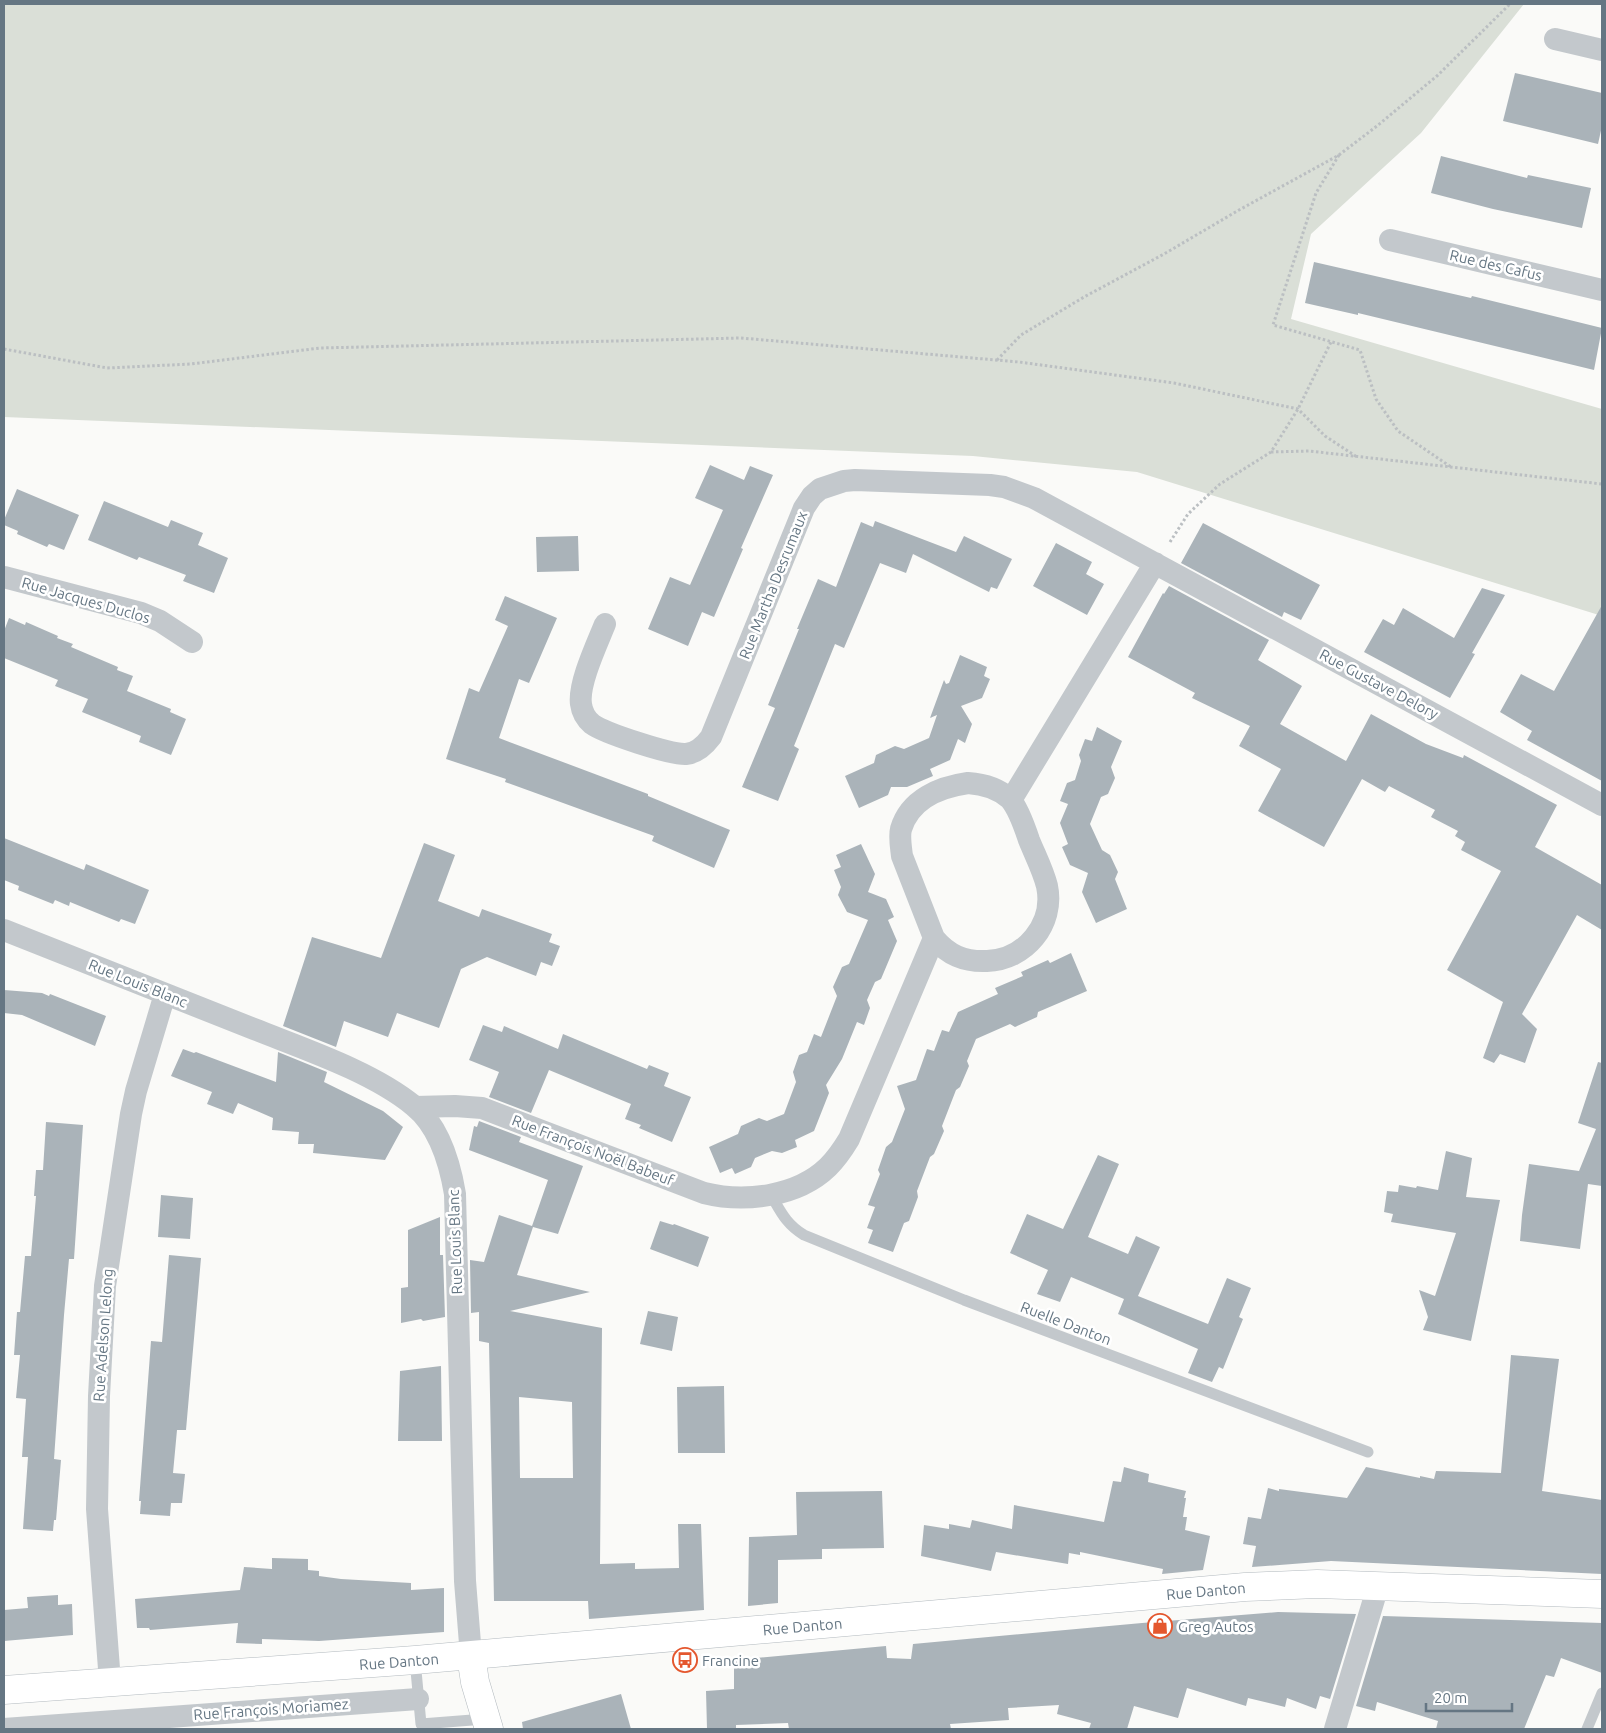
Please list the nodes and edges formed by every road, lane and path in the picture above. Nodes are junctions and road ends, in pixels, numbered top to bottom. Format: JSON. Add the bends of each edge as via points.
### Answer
{"nodes":[{"id":1,"x":1510,"y":4,"type":"edge"},
{"id":2,"x":1555,"y":39,"type":"dead end"},
{"id":3,"x":1602,"y":50,"type":"edge"},
{"id":4,"x":1339,"y":154,"type":"junction"},
{"id":5,"x":1390,"y":240,"type":"dead end"},
{"id":6,"x":1602,"y":290,"type":"edge"},
{"id":7,"x":1331,"y":342,"type":"junction"},
{"id":8,"x":4,"y":349,"type":"edge"},
{"id":9,"x":996,"y":360,"type":"junction"},
{"id":10,"x":1298,"y":409,"type":"junction"},
{"id":11,"x":1271,"y":452,"type":"junction"},
{"id":12,"x":1356,"y":457,"type":"junction"},
{"id":13,"x":1451,"y":467,"type":"junction"},
{"id":14,"x":1602,"y":484,"type":"edge"},
{"id":15,"x":1155,"y":563,"type":"junction"},
{"id":16,"x":4,"y":577,"type":"edge"},
{"id":17,"x":605,"y":624,"type":"dead end"},
{"id":18,"x":192,"y":642,"type":"dead end"},
{"id":19,"x":1011,"y":800,"type":"junction"},
{"id":20,"x":1602,"y":805,"type":"edge"},
{"id":21,"x":4,"y":930,"type":"edge"},
{"id":22,"x":934,"y":938,"type":"junction"},
{"id":23,"x":165,"y":994,"type":"junction"},
{"id":24,"x":415,"y":1107,"type":"junction"},
{"id":25,"x":770,"y":1195,"type":"junction"},
{"id":26,"x":1368,"y":1452,"type":"dead end"},
{"id":27,"x":1378,"y":1586,"type":"junction"},
{"id":28,"x":1602,"y":1594,"type":"edge"},
{"id":29,"x":471,"y":1656,"type":"junction"},
{"id":30,"x":414,"y":1660,"type":"junction"},
{"id":31,"x":110,"y":1682,"type":"junction"},
{"id":32,"x":4,"y":1690,"type":"edge"},
{"id":33,"x":1602,"y":1693,"type":"edge"},
{"id":34,"x":418,"y":1698,"type":"junction"},
{"id":35,"x":487,"y":1724,"type":"edge"},
{"id":36,"x":419,"y":1727,"type":"edge"},
{"id":37,"x":4,"y":1729,"type":"edge"},
{"id":38,"x":1335,"y":1729,"type":"edge"},
{"id":39,"x":1586,"y":1729,"type":"edge"}],
"edges":[{"from":1,"to":4,"type":"path","via":[[1438,75]]},
{"from":2,"to":3,"type":"street"},
{"from":4,"to":7,"type":"path","via":[[1316,193],[1273,325]]},
{"from":4,"to":9,"type":"path","via":[[1084,297],[1021,335]]},
{"from":5,"to":6,"type":"street","name":"Rue des Cafus"},
{"from":7,"to":10,"type":"path"},
{"from":7,"to":13,"type":"path","via":[[1360,350],[1376,399],[1398,431]]},
{"from":8,"to":9,"type":"path","via":[[107,368],[191,364],[320,348],[740,338]]},
{"from":9,"to":10,"type":"path","via":[[1174,383]]},
{"from":10,"to":11,"type":"path"},
{"from":10,"to":12,"type":"path","via":[[1325,436]]},
{"from":11,"to":12,"type":"path","via":[[1309,451]]},
{"from":11,"to":15,"type":"path","via":[[1220,484],[1188,514]]},
{"from":12,"to":13,"type":"path"},
{"from":13,"to":14,"type":"path"},
{"from":15,"to":17,"type":"street","name":"Rue Martha Desrumaux","via":[[1034,498],[1004,487],[855,480],[831,484],[812,496],[804,508],[711,737],[705,745],[687,754],[658,750],[596,727],[584,715],[581,694]]},
{"from":15,"to":19,"type":"street"},
{"from":15,"to":20,"type":"street","name":"Rue Gustave Delory"},
{"from":16,"to":18,"type":"street","name":"Rue Jacques Duclos","via":[[141,613]]},
{"from":19,"to":22,"type":"street","via":[[982,784],[953,785],[925,797],[907,816],[901,830],[902,856]]},
{"from":19,"to":22,"type":"street","via":[[1047,888],[1046,917],[1040,931],[1033,942],[1008,957],[978,962],[952,955]]},
{"from":21,"to":23,"type":"street","name":"Rue Louis Blanc"},
{"from":22,"to":25,"type":"street","name":"Rue François Noël Babeuf","via":[[849,1139],[817,1176]]},
{"from":23,"to":24,"type":"street","name":"Rue Louis Blanc","via":[[358,1072]]},
{"from":23,"to":31,"type":"street","name":"Rue Adelson Lelong","via":[[131,1114],[105,1286],[97,1484]]},
{"from":24,"to":25,"type":"street","name":"Rue François Noël Babeuf","via":[[482,1108],[704,1193],[734,1198]]},
{"from":24,"to":29,"type":"street","name":"Rue Louis Blanc","via":[[426,1118],[441,1145],[455,1194],[465,1581]]},
{"from":25,"to":26,"type":"lane","name":"Ruelle Danton","via":[[786,1220],[804,1234],[964,1300]]},
{"from":27,"to":28,"type":"street","name":"Rue Danton"},
{"from":27,"to":29,"type":"street","name":"Rue Danton","via":[[1245,1587]]},
{"from":27,"to":38,"type":"street"},
{"from":29,"to":30,"type":"street","name":"Rue Danton"},
{"from":29,"to":35,"type":"street"},
{"from":30,"to":31,"type":"street","name":"Rue Danton"},
{"from":30,"to":34,"type":"lane"},
{"from":31,"to":32,"type":"street","name":"Rue Danton"},
{"from":33,"to":39,"type":"lane"},
{"from":34,"to":36,"type":"lane"},
{"from":34,"to":37,"type":"street","name":"Rue François Moriamez"},
{"from":35,"to":36,"type":"lane"}]}
